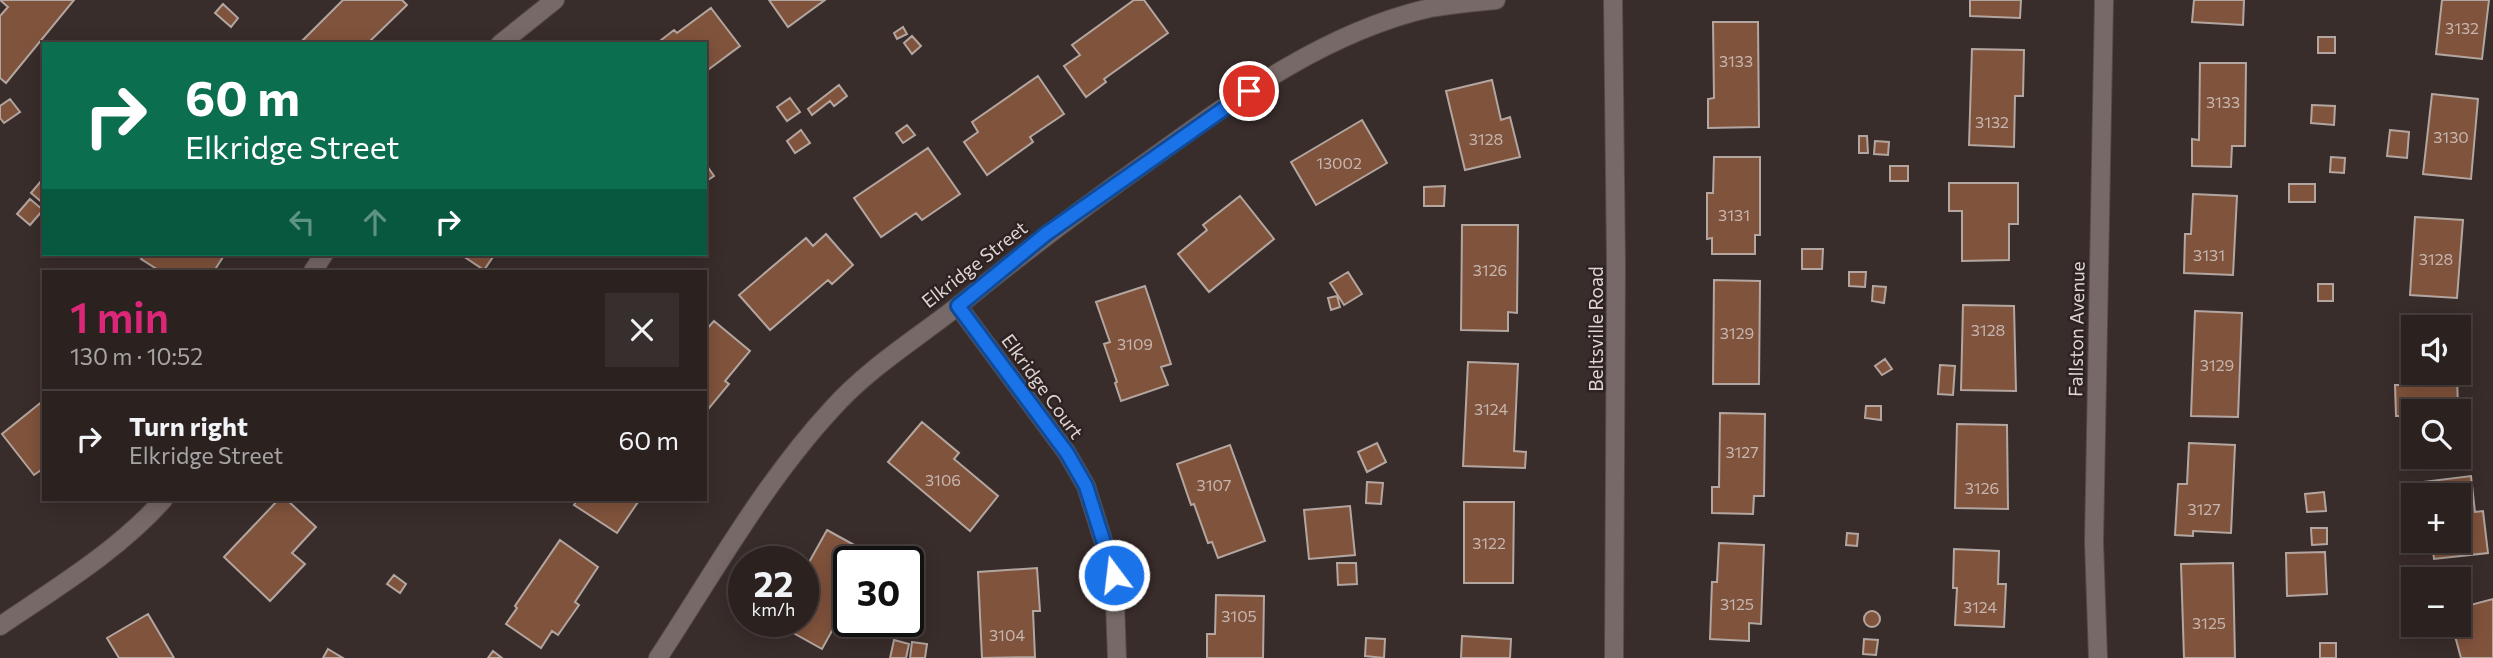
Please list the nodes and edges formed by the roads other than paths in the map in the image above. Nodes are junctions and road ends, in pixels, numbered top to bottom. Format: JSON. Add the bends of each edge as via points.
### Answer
{"nodes":[{"id":1,"x":555,"y":0,"type":"edge"},
{"id":2,"x":1496,"y":0,"type":"edge"},
{"id":3,"x":1613,"y":0,"type":"edge"},
{"id":4,"x":2104,"y":0,"type":"edge"},
{"id":5,"x":502,"y":42,"type":"edge"},
{"id":6,"x":958,"y":306,"type":"junction"},
{"id":7,"x":162,"y":501,"type":"edge"},
{"id":8,"x":0,"y":626,"type":"edge"},
{"id":9,"x":658,"y":658,"type":"edge"},
{"id":10,"x":1117,"y":658,"type":"edge"},
{"id":11,"x":1614,"y":658,"type":"edge"},
{"id":12,"x":2098,"y":658,"type":"edge"}],
"edges":[{"from":1,"to":5,"type":"street"},
{"from":2,"to":6,"type":"street","name":"Elkridge Street","via":[[1429,9],[1320,49],[1182,136],[1046,234]]},
{"from":3,"to":11,"type":"street","name":"Beltsville Road"},
{"from":4,"to":12,"type":"street","name":"Fallston Avenue","via":[[2094,542]]},
{"from":6,"to":9,"type":"street","name":"Elkridge Street","via":[[884,360],[832,408],[760,501]]},
{"from":6,"to":10,"type":"street","name":"Elkridge Court","via":[[1067,453],[1086,486],[1114,575]]},
{"from":7,"to":8,"type":"street","via":[[88,565]]}]}
